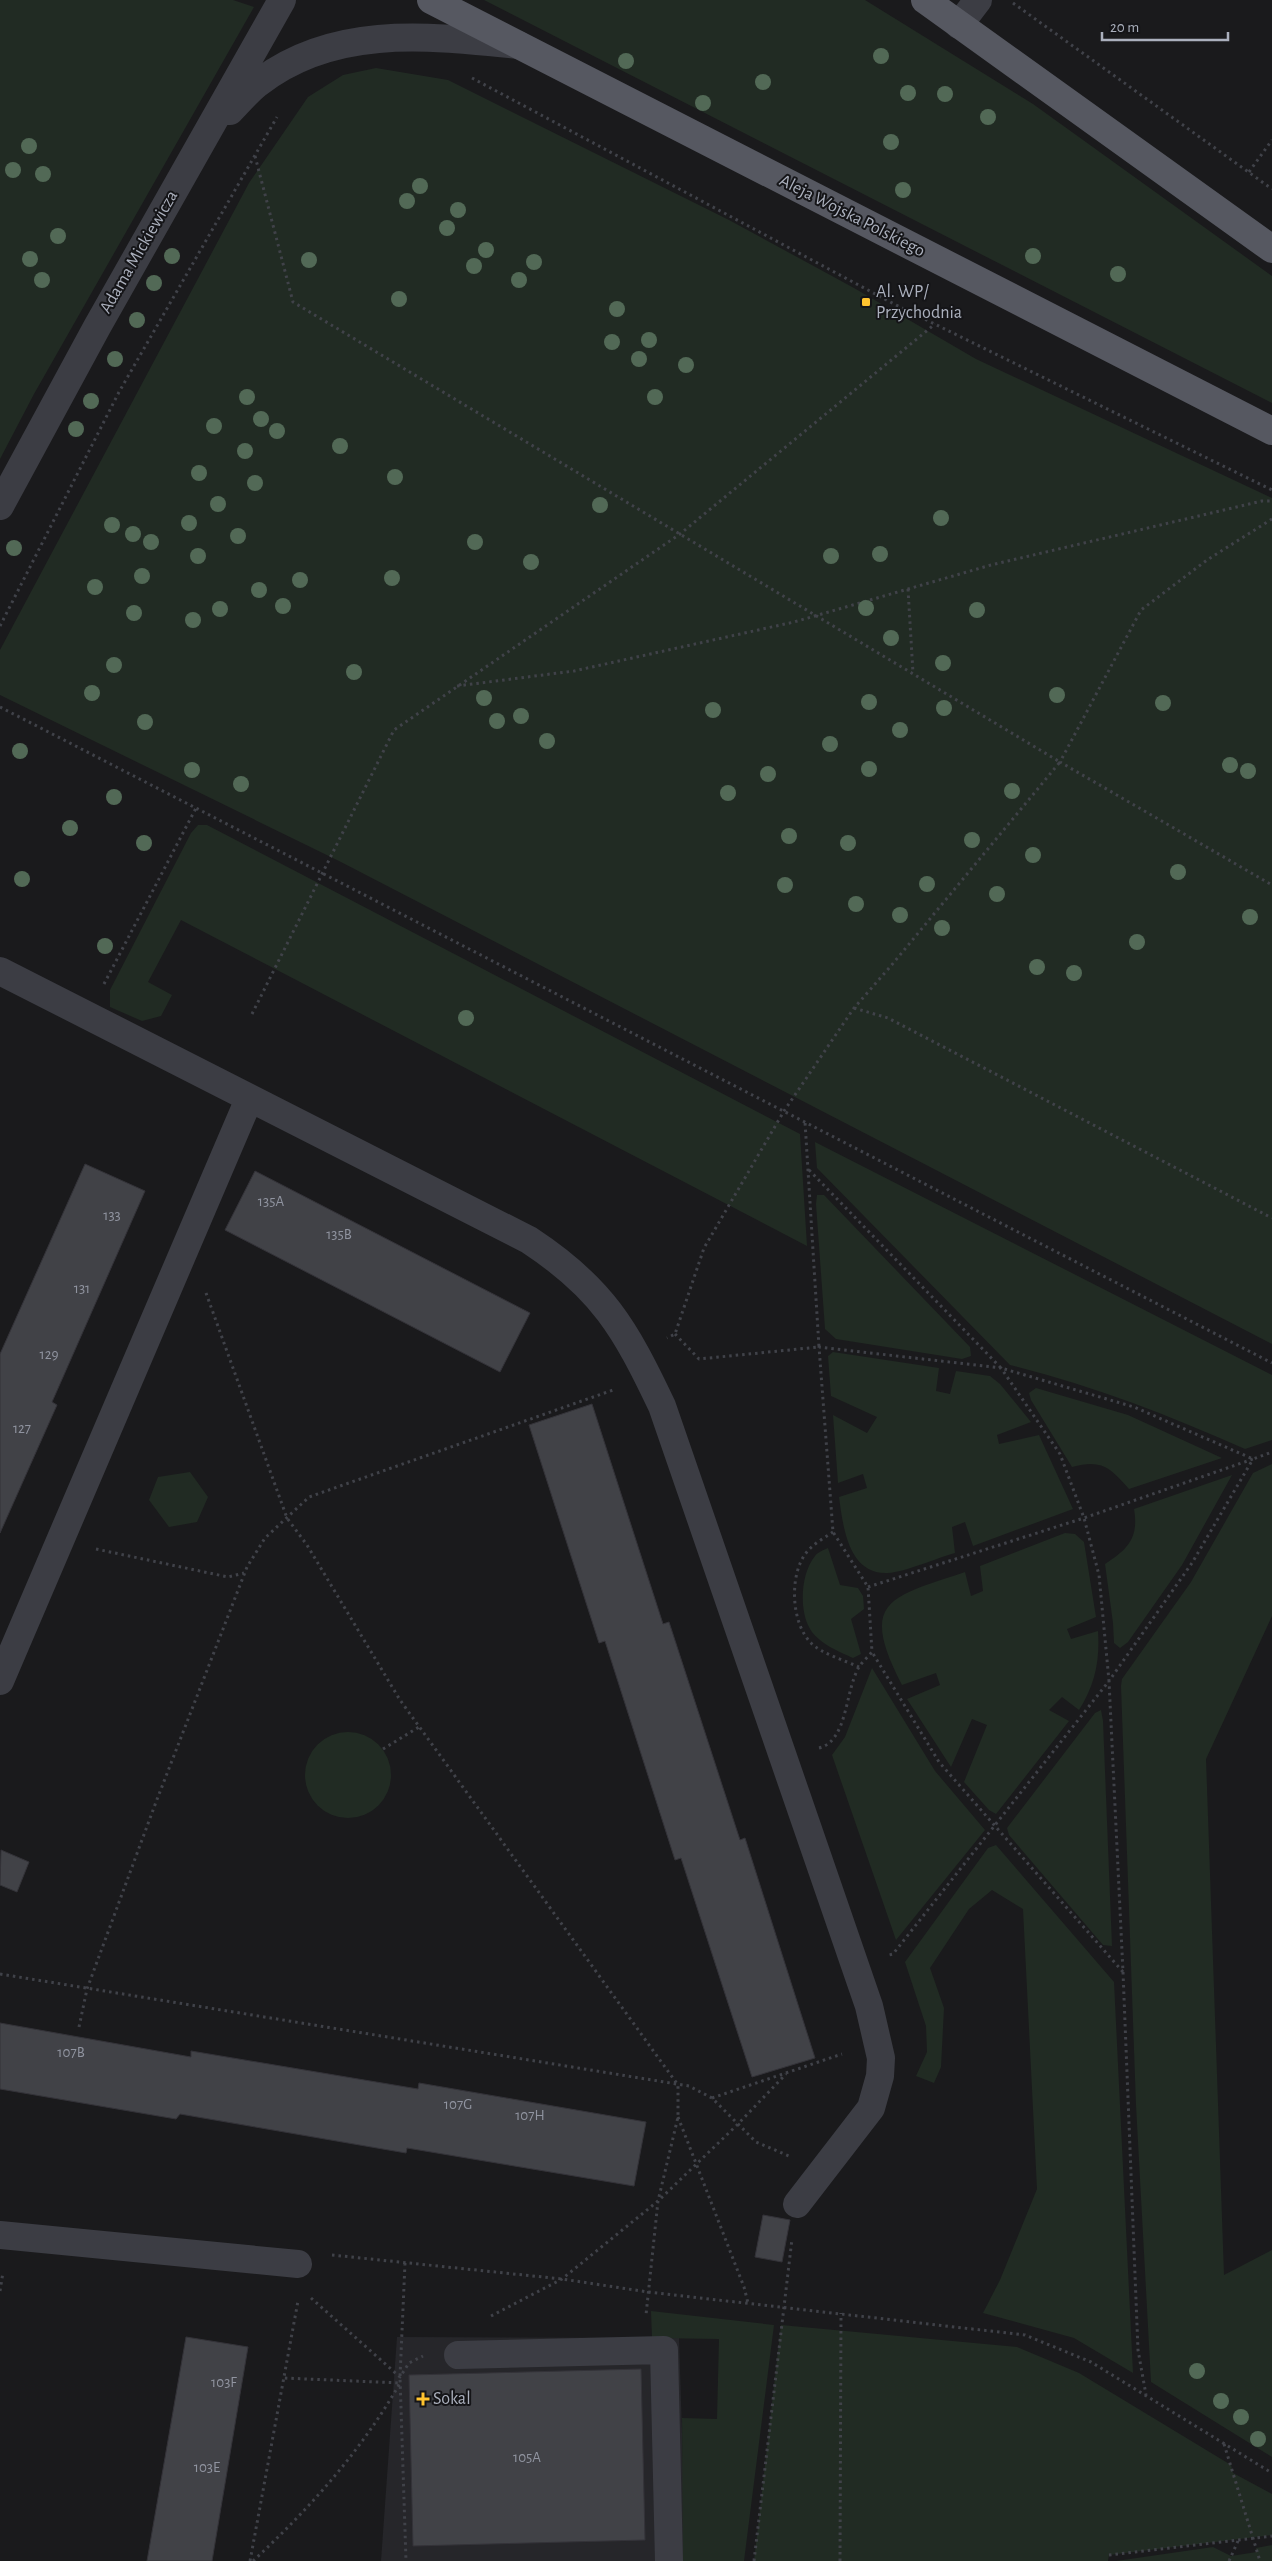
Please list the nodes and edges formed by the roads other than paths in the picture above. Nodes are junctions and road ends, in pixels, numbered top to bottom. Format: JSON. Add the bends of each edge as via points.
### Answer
{"nodes":[{"id":1,"x":282,"y":0,"type":"edge"},
{"id":2,"x":431,"y":0,"type":"edge"},
{"id":3,"x":925,"y":0,"type":"edge"},
{"id":4,"x":978,"y":0,"type":"edge"},
{"id":5,"x":959,"y":25,"type":"junction"},
{"id":6,"x":521,"y":46,"type":"junction"},
{"id":7,"x":207,"y":133,"type":"junction"},
{"id":8,"x":1272,"y":249,"type":"edge"},
{"id":9,"x":1272,"y":431,"type":"edge"},
{"id":10,"x":0,"y":506,"type":"edge"},
{"id":11,"x":0,"y":971,"type":"edge"},
{"id":12,"x":249,"y":1099,"type":"junction"},
{"id":13,"x":0,"y":1681,"type":"edge"},
{"id":14,"x":797,"y":2204,"type":"road end"},
{"id":15,"x":0,"y":2235,"type":"edge"},
{"id":16,"x":299,"y":2277,"type":"road end"},
{"id":17,"x":458,"y":2355,"type":"dead end"},
{"id":18,"x":669,"y":2561,"type":"edge"}],
"edges":[{"from":1,"to":7,"type":"street","name":"Adama Mickiewicza"},
{"from":2,"to":6,"type":"main road","name":"Aleja Wojska Polskiego"},
{"from":3,"to":5,"type":"main road"},
{"from":4,"to":5,"type":"street"},
{"from":5,"to":8,"type":"main road"},
{"from":6,"to":7,"type":"street","via":[[413,37],[376,38],[332,46],[298,58],[256,84]]},
{"from":6,"to":9,"type":"main road","name":"Aleja Wojska Polskiego"},
{"from":7,"to":10,"type":"street","name":"Adama Mickiewicza"},
{"from":11,"to":12,"type":"street"},
{"from":12,"to":13,"type":"street"},
{"from":12,"to":14,"type":"street","via":[[530,1240],[576,1274],[598,1296],[619,1322],[650,1379],[854,1962],[879,2043],[880,2076],[871,2108]]},
{"from":15,"to":16,"type":"street"},
{"from":17,"to":18,"type":"street","via":[[664,2350]]}]}
